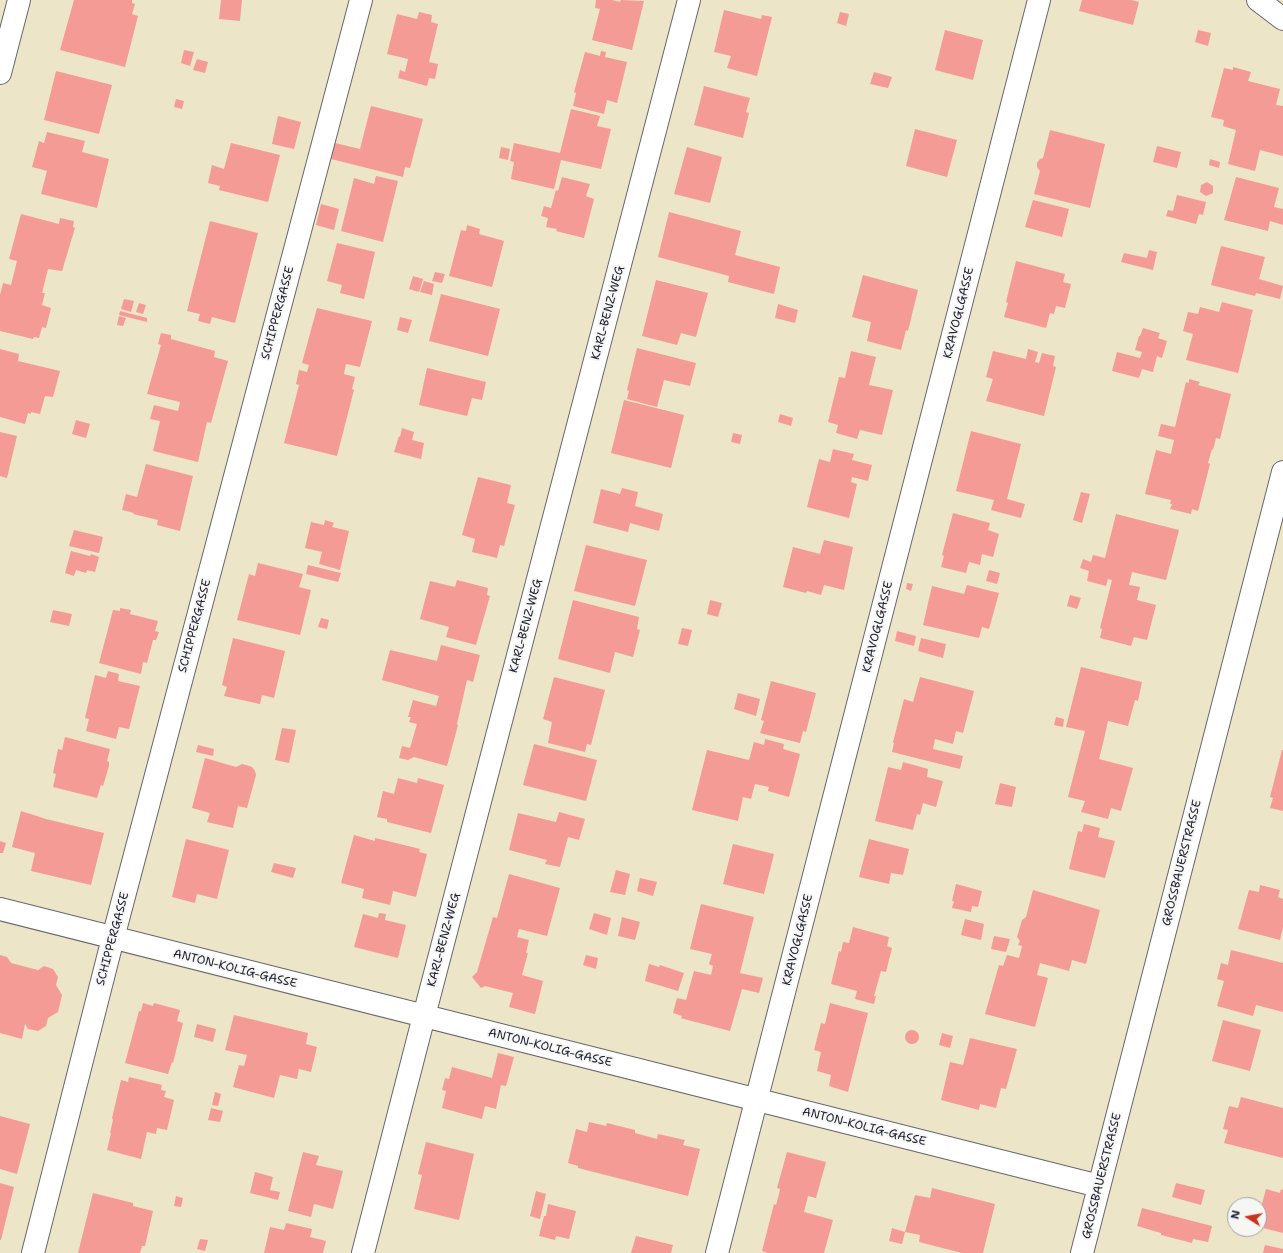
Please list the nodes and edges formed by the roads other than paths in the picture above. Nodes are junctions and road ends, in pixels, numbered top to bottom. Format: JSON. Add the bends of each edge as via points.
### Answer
{"nodes":[{"id":1,"x":19,"y":0,"type":"edge"},
{"id":2,"x":361,"y":0,"type":"edge"},
{"id":3,"x":689,"y":0,"type":"edge"},
{"id":4,"x":1039,"y":0,"type":"edge"},
{"id":5,"x":1258,"y":0,"type":"edge"},
{"id":6,"x":1283,"y":19,"type":"edge"},
{"id":7,"x":0,"y":73,"type":"edge"},
{"id":8,"x":1283,"y":472,"type":"edge"},
{"id":9,"x":0,"y":909,"type":"edge"},
{"id":10,"x":113,"y":938,"type":"junction"},
{"id":11,"x":424,"y":1016,"type":"junction"},
{"id":12,"x":757,"y":1100,"type":"junction"},
{"id":13,"x":1099,"y":1186,"type":"junction"},
{"id":14,"x":33,"y":1253,"type":"edge"},
{"id":15,"x":363,"y":1253,"type":"edge"},
{"id":16,"x":718,"y":1253,"type":"edge"},
{"id":17,"x":1082,"y":1253,"type":"edge"}],
"edges":[{"from":1,"to":7,"type":"street"},
{"from":2,"to":10,"type":"street","name":"SCHIPPERGASSE"},
{"from":3,"to":11,"type":"street","name":"KARL-BENZ-WEG"},
{"from":4,"to":12,"type":"street","name":"KRAVOGLGASSE"},
{"from":5,"to":6,"type":"street"},
{"from":8,"to":13,"type":"street","name":"GROSSBAUERSTRASSE"},
{"from":9,"to":10,"type":"street","name":"ANTON-KOLIG-GASSE"},
{"from":10,"to":11,"type":"street","name":"ANTON-KOLIG-GASSE"},
{"from":10,"to":14,"type":"street","name":"SCHIPPERGASSE"},
{"from":11,"to":12,"type":"street","name":"ANTON-KOLIG-GASSE"},
{"from":11,"to":15,"type":"street","name":"KARL-BENZ-WEG"},
{"from":12,"to":13,"type":"street","name":"ANTON-KOLIG-GASSE"},
{"from":12,"to":16,"type":"street","name":"KRAVOGLGASSE"},
{"from":13,"to":17,"type":"street","name":"GROSSBAUERSTRASSE"}]}
